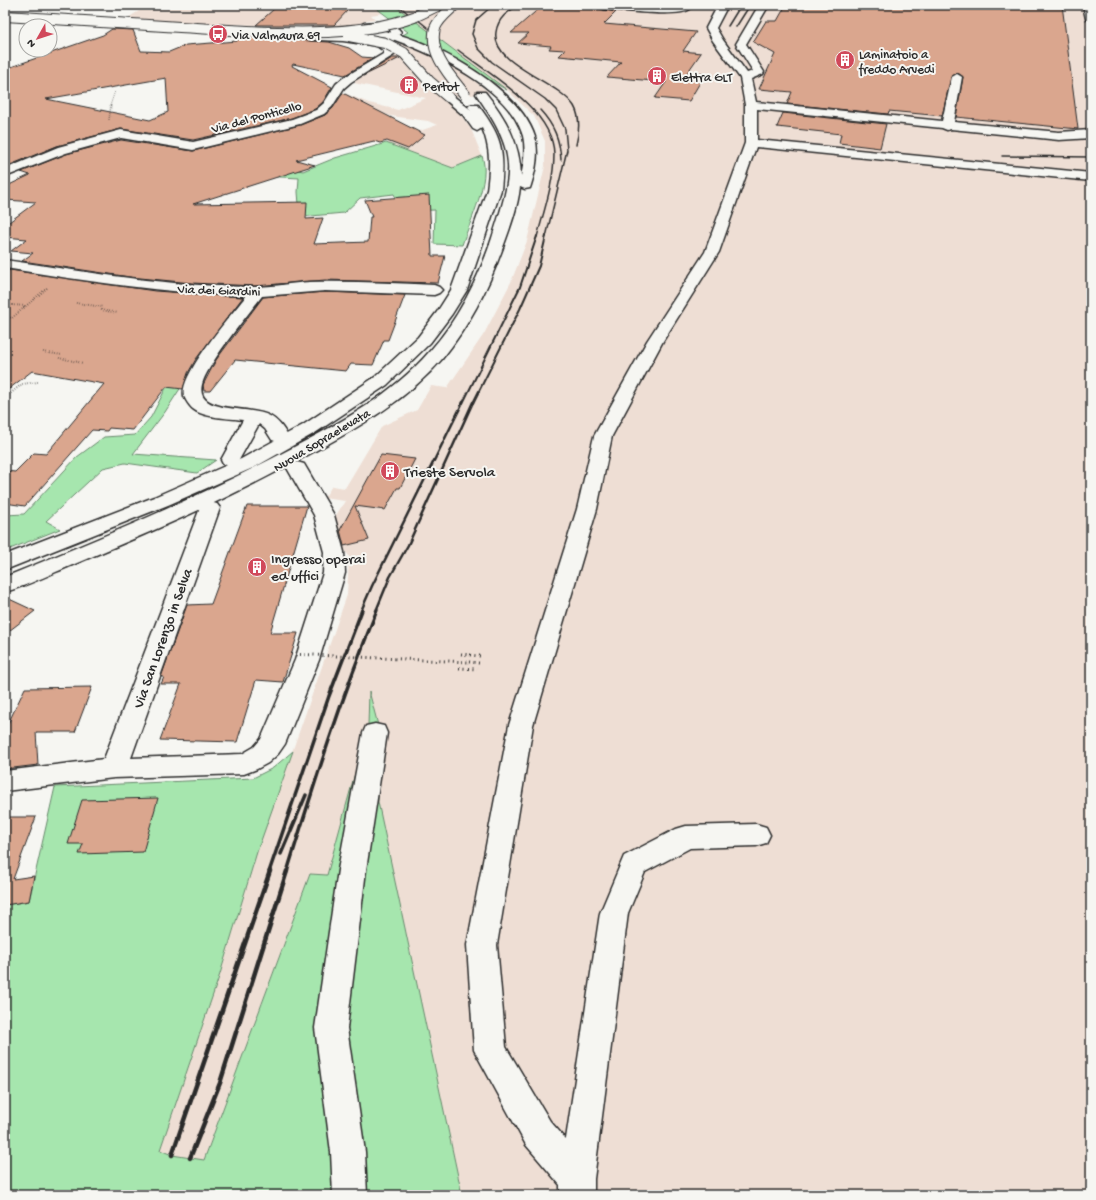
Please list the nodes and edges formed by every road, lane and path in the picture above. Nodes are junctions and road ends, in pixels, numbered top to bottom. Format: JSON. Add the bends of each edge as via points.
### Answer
{"nodes":[{"id":1,"x":439,"y":5,"type":"edge"},
{"id":2,"x":606,"y":5,"type":"edge"},
{"id":3,"x":676,"y":5,"type":"edge"},
{"id":4,"x":764,"y":5,"type":"edge"},
{"id":5,"x":1088,"y":5,"type":"edge"},
{"id":6,"x":460,"y":7,"type":"edge"},
{"id":7,"x":685,"y":9,"type":"junction"},
{"id":8,"x":717,"y":9,"type":"edge"},
{"id":9,"x":695,"y":10,"type":"dead end"},
{"id":10,"x":5,"y":14,"type":"edge"},
{"id":11,"x":456,"y":18,"type":"dead end"},
{"id":12,"x":5,"y":19,"type":"edge"},
{"id":13,"x":1091,"y":20,"type":"edge"},
{"id":14,"x":193,"y":24,"type":"junction"},
{"id":15,"x":184,"y":30,"type":"junction"},
{"id":16,"x":298,"y":32,"type":"junction"},
{"id":17,"x":393,"y":36,"type":"junction"},
{"id":18,"x":378,"y":43,"type":"junction"},
{"id":19,"x":449,"y":49,"type":"dead end"},
{"id":20,"x":957,"y":77,"type":"dead end"},
{"id":21,"x":745,"y":78,"type":"junction"},
{"id":22,"x":115,"y":91,"type":"dead end"},
{"id":23,"x":474,"y":95,"type":"junction"},
{"id":24,"x":751,"y":105,"type":"junction"},
{"id":25,"x":947,"y":126,"type":"junction"},
{"id":26,"x":1091,"y":134,"type":"edge"},
{"id":27,"x":114,"y":135,"type":"junction"},
{"id":28,"x":751,"y":144,"type":"junction"},
{"id":29,"x":5,"y":173,"type":"edge"},
{"id":30,"x":496,"y":173,"type":"junction"},
{"id":31,"x":1091,"y":177,"type":"edge"},
{"id":32,"x":495,"y":249,"type":"junction"},
{"id":33,"x":5,"y":264,"type":"edge"},
{"id":34,"x":65,"y":274,"type":"junction"},
{"id":35,"x":434,"y":290,"type":"dead end"},
{"id":36,"x":257,"y":292,"type":"junction"},
{"id":37,"x":76,"y":303,"type":"dead end"},
{"id":38,"x":12,"y":304,"type":"dead end"},
{"id":39,"x":27,"y":306,"type":"junction"},
{"id":40,"x":103,"y":307,"type":"dead end"},
{"id":41,"x":101,"y":310,"type":"dead end"},
{"id":42,"x":118,"y":313,"type":"dead end"},
{"id":43,"x":5,"y":317,"type":"edge"},
{"id":44,"x":43,"y":352,"type":"dead end"},
{"id":45,"x":62,"y":355,"type":"dead end"},
{"id":46,"x":59,"y":358,"type":"dead end"},
{"id":47,"x":83,"y":363,"type":"dead end"},
{"id":48,"x":38,"y":382,"type":"dead end"},
{"id":49,"x":5,"y":398,"type":"edge"},
{"id":50,"x":254,"y":416,"type":"junction"},
{"id":51,"x":278,"y":436,"type":"dead end"},
{"id":52,"x":230,"y":460,"type":"dead end"},
{"id":53,"x":297,"y":468,"type":"dead end"},
{"id":54,"x":210,"y":508,"type":"dead end"},
{"id":55,"x":5,"y":563,"type":"edge"},
{"id":56,"x":5,"y":585,"type":"edge"},
{"id":57,"x":291,"y":654,"type":"dead end"},
{"id":58,"x":461,"y":654,"type":"dead end"},
{"id":59,"x":480,"y":656,"type":"dead end"},
{"id":60,"x":479,"y":663,"type":"dead end"},
{"id":61,"x":459,"y":668,"type":"dead end"},
{"id":62,"x":478,"y":669,"type":"dead end"},
{"id":63,"x":375,"y":733,"type":"dead end"},
{"id":64,"x":114,"y":768,"type":"junction"},
{"id":65,"x":5,"y":781,"type":"edge"},
{"id":66,"x":756,"y":835,"type":"dead end"},
{"id":67,"x":577,"y":1187,"type":"edge"},
{"id":68,"x":350,"y":1195,"type":"edge"}],
"edges":[{"from":1,"to":16,"type":"main road","bridge":true,"via":[[414,18],[384,25]]},
{"from":2,"to":7,"type":"main road","via":[[604,6],[664,11]]},
{"from":3,"to":7,"type":"main road"},
{"from":4,"to":21,"type":"main road","via":[[741,44],[759,72]]},
{"from":5,"to":13,"type":"main road"},
{"from":6,"to":11,"type":"main road","name":"Nuova Sopraelevata"},
{"from":6,"to":23,"type":"main road","name":"Nuova Sopraelevata","bridge":true,"via":[[447,11],[438,23],[433,40],[434,50],[440,62]]},
{"from":7,"to":9,"type":"main road"},
{"from":8,"to":21,"type":"main road","via":[[710,28]]},
{"from":10,"to":14,"type":"main road"},
{"from":10,"to":16,"type":"main road","bridge":true,"via":[[166,26]]},
{"from":12,"to":15,"type":"main road"},
{"from":14,"to":15,"type":"main road","via":[[196,27]]},
{"from":14,"to":17,"type":"main road","via":[[345,29],[385,26],[395,29]]},
{"from":15,"to":18,"type":"main road","via":[[343,38]]},
{"from":16,"to":30,"type":"main road","bridge":true,"via":[[355,37],[385,43],[404,53],[429,81],[467,113],[476,124]]},
{"from":17,"to":18,"type":"main road"},
{"from":17,"to":32,"type":"main road","via":[[435,54],[475,76],[497,92],[523,120],[529,136],[528,174],[512,222]]},
{"from":18,"to":27,"type":"main road","name":"Via del Ponticello","via":[[389,49],[390,53],[347,80],[340,86],[328,106],[306,118],[193,146],[136,136]]},
{"from":19,"to":23,"type":"main road","name":"Nuova Sopraelevata"},
{"from":20,"to":25,"type":"main road"},
{"from":21,"to":24,"type":"main road"},
{"from":22,"to":27,"type":"path","via":[[109,117]]},
{"from":23,"to":30,"type":"main road","name":"Nuova Sopraelevata","via":[[493,139]]},
{"from":23,"to":32,"type":"main road","name":"Nuova Sopraelevata","via":[[503,124],[514,154],[516,170],[513,190]]},
{"from":24,"to":25,"type":"main road"},
{"from":24,"to":28,"type":"main road"},
{"from":25,"to":26,"type":"main road","via":[[1059,136]]},
{"from":27,"to":29,"type":"main road","name":"Via del Ponticello","via":[[62,150]]},
{"from":28,"to":31,"type":"main road"},
{"from":28,"to":67,"type":"main road","via":[[712,252],[655,341],[602,436],[587,510],[521,725],[482,945],[490,1050],[536,1130]]},
{"from":30,"to":55,"type":"main road","name":"Nuova Sopraelevata","via":[[494,190],[458,290],[424,340],[381,381],[309,429],[248,463],[161,501]]},
{"from":32,"to":56,"type":"main road","name":"Nuova Sopraelevata","via":[[464,316],[436,355],[404,386],[350,424],[256,477]]},
{"from":33,"to":34,"type":"main road","name":"Via dei Giardini"},
{"from":34,"to":36,"type":"main road","name":"Via dei Giardini","via":[[150,286]]},
{"from":34,"to":39,"type":"path"},
{"from":35,"to":36,"type":"main road","name":"Via dei Giardini","via":[[359,287]]},
{"from":36,"to":50,"type":"main road","via":[[200,368],[193,396],[199,405],[213,411]]},
{"from":37,"to":40,"type":"path"},
{"from":38,"to":39,"type":"path"},
{"from":39,"to":43,"type":"path","via":[[12,318]]},
{"from":41,"to":42,"type":"path"},
{"from":44,"to":45,"type":"path"},
{"from":46,"to":47,"type":"path"},
{"from":48,"to":49,"type":"path","via":[[22,384]]},
{"from":50,"to":51,"type":"main road","via":[[266,419]]},
{"from":50,"to":52,"type":"main road"},
{"from":53,"to":64,"type":"main road","via":[[324,515],[334,552],[334,573],[307,660],[272,744],[254,761],[244,764]]},
{"from":54,"to":64,"type":"main road","name":"Via San Lorenzo in Selva"},
{"from":57,"to":60,"type":"path","bridge":true},
{"from":58,"to":59,"type":"path"},
{"from":61,"to":62,"type":"path"},
{"from":63,"to":68,"type":"main road","via":[[352,870],[331,1028],[348,1152]]},
{"from":64,"to":65,"type":"main road"},
{"from":66,"to":67,"type":"main road","via":[[686,837],[634,864],[614,913]]}]}
